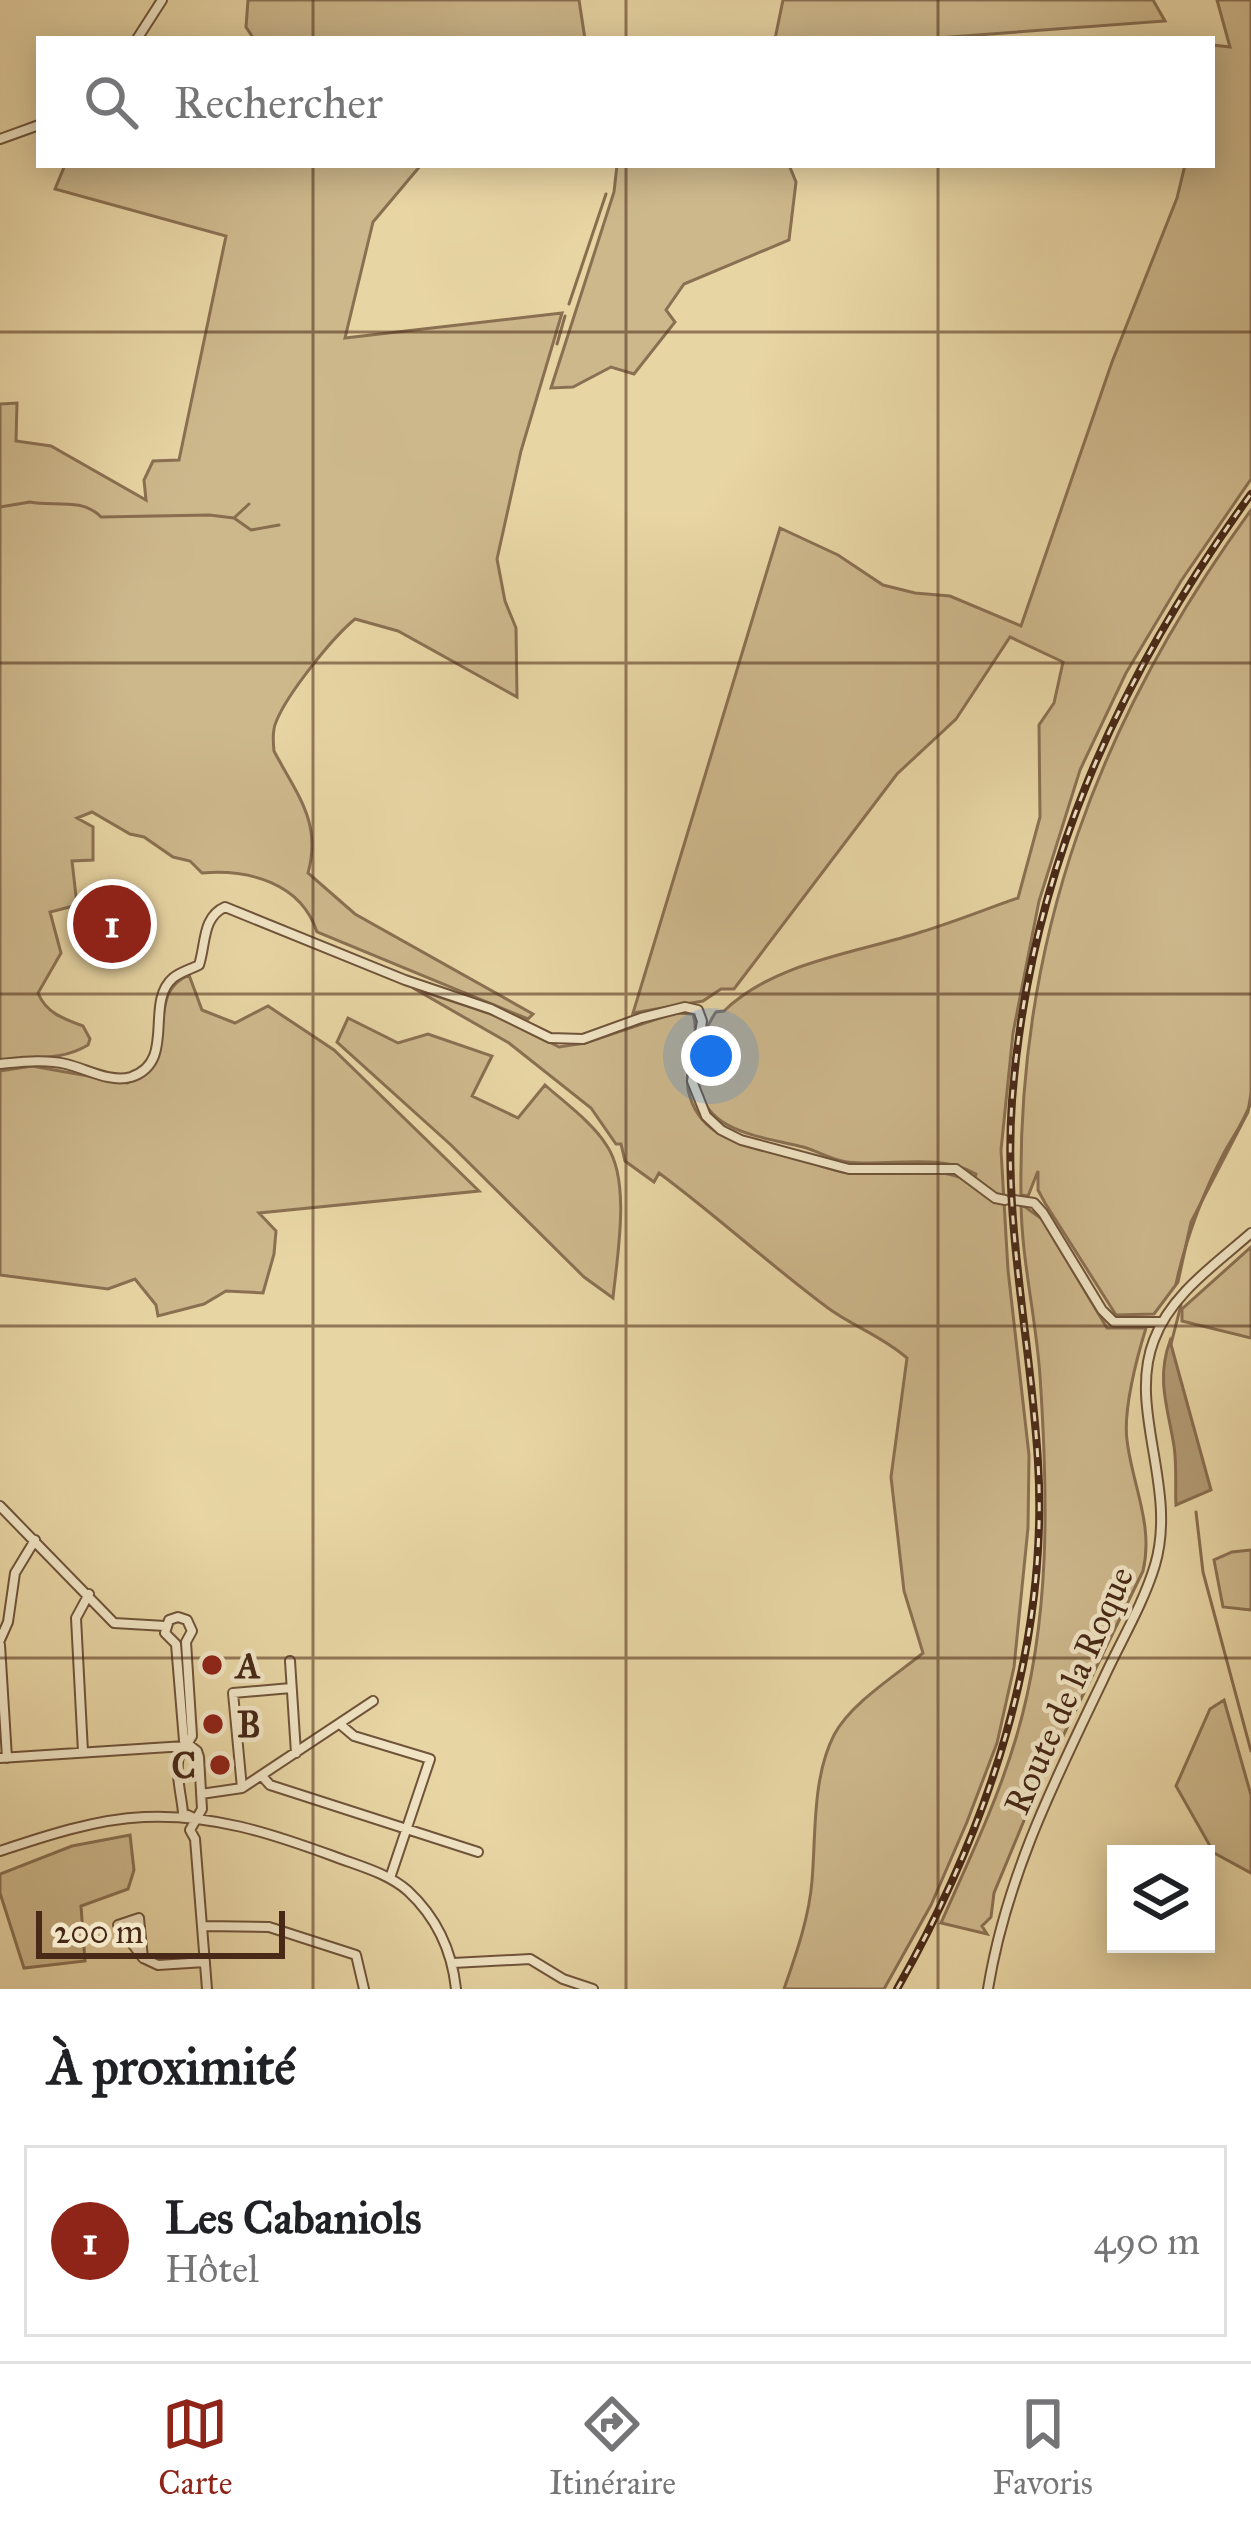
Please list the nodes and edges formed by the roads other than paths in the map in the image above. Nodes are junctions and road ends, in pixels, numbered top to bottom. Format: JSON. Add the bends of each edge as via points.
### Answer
{"nodes":[{"id":1,"x":162,"y":0,"type":"edge"},
{"id":2,"x":138,"y":36,"type":"edge"},
{"id":3,"x":36,"y":126,"type":"edge"},
{"id":4,"x":0,"y":139,"type":"edge"},
{"id":5,"x":0,"y":1064,"type":"edge"},
{"id":6,"x":1251,"y":1233,"type":"edge"},
{"id":7,"x":1161,"y":1322,"type":"junction"},
{"id":8,"x":0,"y":1506,"type":"edge"},
{"id":9,"x":34,"y":1540,"type":"junction"},
{"id":10,"x":89,"y":1594,"type":"junction"},
{"id":11,"x":165,"y":1626,"type":"junction"},
{"id":12,"x":0,"y":1643,"type":"edge"},
{"id":13,"x":290,"y":1661,"type":"dead end"},
{"id":14,"x":291,"y":1688,"type":"junction"},
{"id":15,"x":374,"y":1701,"type":"dead end"},
{"id":16,"x":341,"y":1725,"type":"junction"},
{"id":17,"x":187,"y":1746,"type":"junction"},
{"id":18,"x":83,"y":1753,"type":"junction"},
{"id":19,"x":296,"y":1754,"type":"junction"},
{"id":20,"x":4,"y":1758,"type":"edge"},
{"id":21,"x":262,"y":1776,"type":"junction"},
{"id":22,"x":242,"y":1788,"type":"junction"},
{"id":23,"x":201,"y":1794,"type":"junction"},
{"id":24,"x":194,"y":1818,"type":"junction"},
{"id":25,"x":407,"y":1830,"type":"junction"},
{"id":26,"x":0,"y":1851,"type":"edge"},
{"id":27,"x":478,"y":1852,"type":"dead end"},
{"id":28,"x":390,"y":1878,"type":"junction"},
{"id":29,"x":203,"y":1926,"type":"junction"},
{"id":30,"x":143,"y":1958,"type":"junction"},
{"id":31,"x":205,"y":1962,"type":"junction"},
{"id":32,"x":453,"y":1964,"type":"junction"},
{"id":33,"x":562,"y":1984,"type":"edge"},
{"id":34,"x":208,"y":1989,"type":"edge"},
{"id":35,"x":364,"y":1989,"type":"edge"},
{"id":36,"x":456,"y":1989,"type":"edge"},
{"id":37,"x":592,"y":1989,"type":"edge"},
{"id":38,"x":988,"y":1989,"type":"edge"}],
"edges":[{"from":1,"to":2,"type":"street"},
{"from":3,"to":4,"type":"street"},
{"from":5,"to":7,"type":"street","via":[[63,1063],[114,1078],[136,1075],[157,1049],[163,995],[172,979],[199,964],[207,924],[225,907],[550,1039],[583,1039],[685,1007],[702,1021],[692,1081],[721,1130],[849,1169],[956,1169],[994,1198],[1034,1204],[1114,1322]]},
{"from":6,"to":7,"type":"street","name":"Route de la Roque"},
{"from":7,"to":38,"type":"street","name":"Route de la Roque","via":[[1146,1367],[1162,1489],[1155,1566],[1016,1871]]},
{"from":8,"to":9,"type":"street"},
{"from":9,"to":10,"type":"street"},
{"from":9,"to":12,"type":"street","via":[[15,1573]]},
{"from":10,"to":11,"type":"street","via":[[113,1623]]},
{"from":10,"to":18,"type":"street","via":[[76,1618]]},
{"from":11,"to":17,"type":"street","via":[[176,1645]]},
{"from":11,"to":17,"type":"street","via":[[183,1618],[192,1630]]},
{"from":12,"to":20,"type":"street"},
{"from":13,"to":14,"type":"street"},
{"from":14,"to":19,"type":"street"},
{"from":14,"to":22,"type":"street","via":[[233,1693]]},
{"from":15,"to":16,"type":"street"},
{"from":16,"to":19,"type":"street"},
{"from":16,"to":25,"type":"street","via":[[430,1759]]},
{"from":17,"to":18,"type":"street"},
{"from":17,"to":23,"type":"street","via":[[199,1757]]},
{"from":17,"to":24,"type":"street","via":[[179,1760],[183,1813]]},
{"from":18,"to":20,"type":"street"},
{"from":19,"to":21,"type":"street"},
{"from":21,"to":22,"type":"street"},
{"from":21,"to":25,"type":"street"},
{"from":22,"to":23,"type":"street"},
{"from":23,"to":24,"type":"street"},
{"from":24,"to":26,"type":"street","via":[[124,1818]]},
{"from":24,"to":28,"type":"street","via":[[277,1834]]},
{"from":24,"to":29,"type":"street"},
{"from":25,"to":27,"type":"street"},
{"from":25,"to":28,"type":"street"},
{"from":28,"to":32,"type":"street","via":[[431,1916]]},
{"from":29,"to":31,"type":"street"},
{"from":29,"to":35,"type":"street","via":[[269,1927],[356,1955]]},
{"from":30,"to":30,"type":"street","via":[[139,1918],[118,1925],[137,1954]]},
{"from":30,"to":31,"type":"street","via":[[158,1966]]},
{"from":31,"to":34,"type":"street"},
{"from":32,"to":33,"type":"street","via":[[530,1959]]},
{"from":32,"to":36,"type":"street"},
{"from":33,"to":37,"type":"street"}]}
